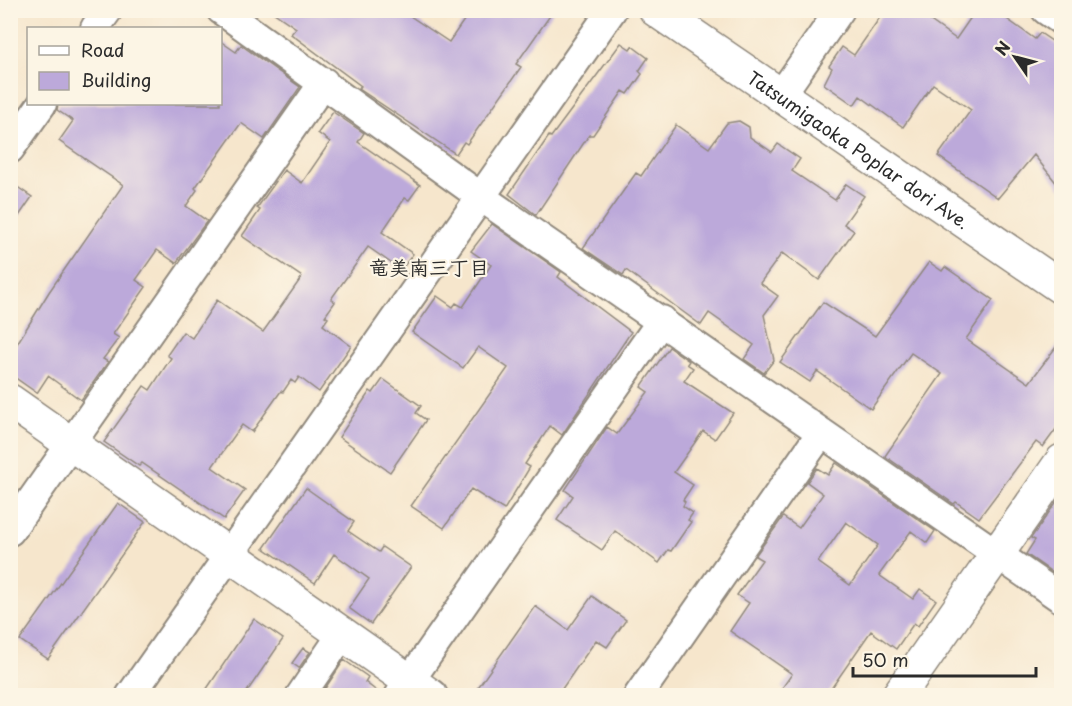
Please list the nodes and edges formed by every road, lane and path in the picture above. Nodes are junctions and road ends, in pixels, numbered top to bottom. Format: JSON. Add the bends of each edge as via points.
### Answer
{"nodes":[{"id":1,"x":108,"y":10,"type":"edge"},
{"id":2,"x":221,"y":10,"type":"edge"},
{"id":3,"x":612,"y":10,"type":"edge"},
{"id":4,"x":656,"y":10,"type":"edge"},
{"id":5,"x":840,"y":10,"type":"edge"},
{"id":6,"x":1046,"y":10,"type":"edge"},
{"id":7,"x":1062,"y":21,"type":"edge"},
{"id":8,"x":96,"y":27,"type":"edge"},
{"id":9,"x":324,"y":82,"type":"junction"},
{"id":10,"x":781,"y":95,"type":"junction"},
{"id":11,"x":41,"y":105,"type":"edge"},
{"id":12,"x":10,"y":149,"type":"edge"},
{"id":13,"x":481,"y":196,"type":"junction"},
{"id":14,"x":1062,"y":288,"type":"edge"},
{"id":15,"x":662,"y":320,"type":"junction"},
{"id":16,"x":10,"y":401,"type":"edge"},
{"id":17,"x":821,"y":433,"type":"junction"},
{"id":18,"x":70,"y":444,"type":"junction"},
{"id":19,"x":1062,"y":461,"type":"edge"},
{"id":20,"x":10,"y":531,"type":"edge"},
{"id":21,"x":997,"y":553,"type":"junction"},
{"id":22,"x":230,"y":554,"type":"junction"},
{"id":23,"x":1062,"y":599,"type":"edge"},
{"id":24,"x":343,"y":633,"type":"junction"},
{"id":25,"x":413,"y":690,"type":"edge"},
{"id":26,"x":130,"y":696,"type":"edge"},
{"id":27,"x":300,"y":696,"type":"edge"},
{"id":28,"x":638,"y":696,"type":"edge"},
{"id":29,"x":898,"y":696,"type":"edge"}],
"edges":[{"from":1,"to":8,"type":"street"},
{"from":2,"to":9,"type":"street"},
{"from":3,"to":13,"type":"street"},
{"from":4,"to":10,"type":"street","name":"Tatsumigaoka Poplar dori Ave."},
{"from":5,"to":10,"type":"street"},
{"from":6,"to":7,"type":"street"},
{"from":9,"to":13,"type":"street"},
{"from":9,"to":18,"type":"street"},
{"from":10,"to":14,"type":"street","name":"Tatsumigaoka Poplar dori Ave."},
{"from":11,"to":12,"type":"street"},
{"from":13,"to":15,"type":"street"},
{"from":13,"to":22,"type":"street"},
{"from":15,"to":17,"type":"street"},
{"from":15,"to":25,"type":"street"},
{"from":16,"to":18,"type":"street"},
{"from":17,"to":21,"type":"street"},
{"from":17,"to":28,"type":"street"},
{"from":18,"to":20,"type":"street"},
{"from":18,"to":22,"type":"street"},
{"from":19,"to":21,"type":"street"},
{"from":21,"to":23,"type":"street"},
{"from":21,"to":29,"type":"street"},
{"from":22,"to":24,"type":"street"},
{"from":22,"to":26,"type":"street"},
{"from":24,"to":25,"type":"street"},
{"from":24,"to":27,"type":"street"}]}
